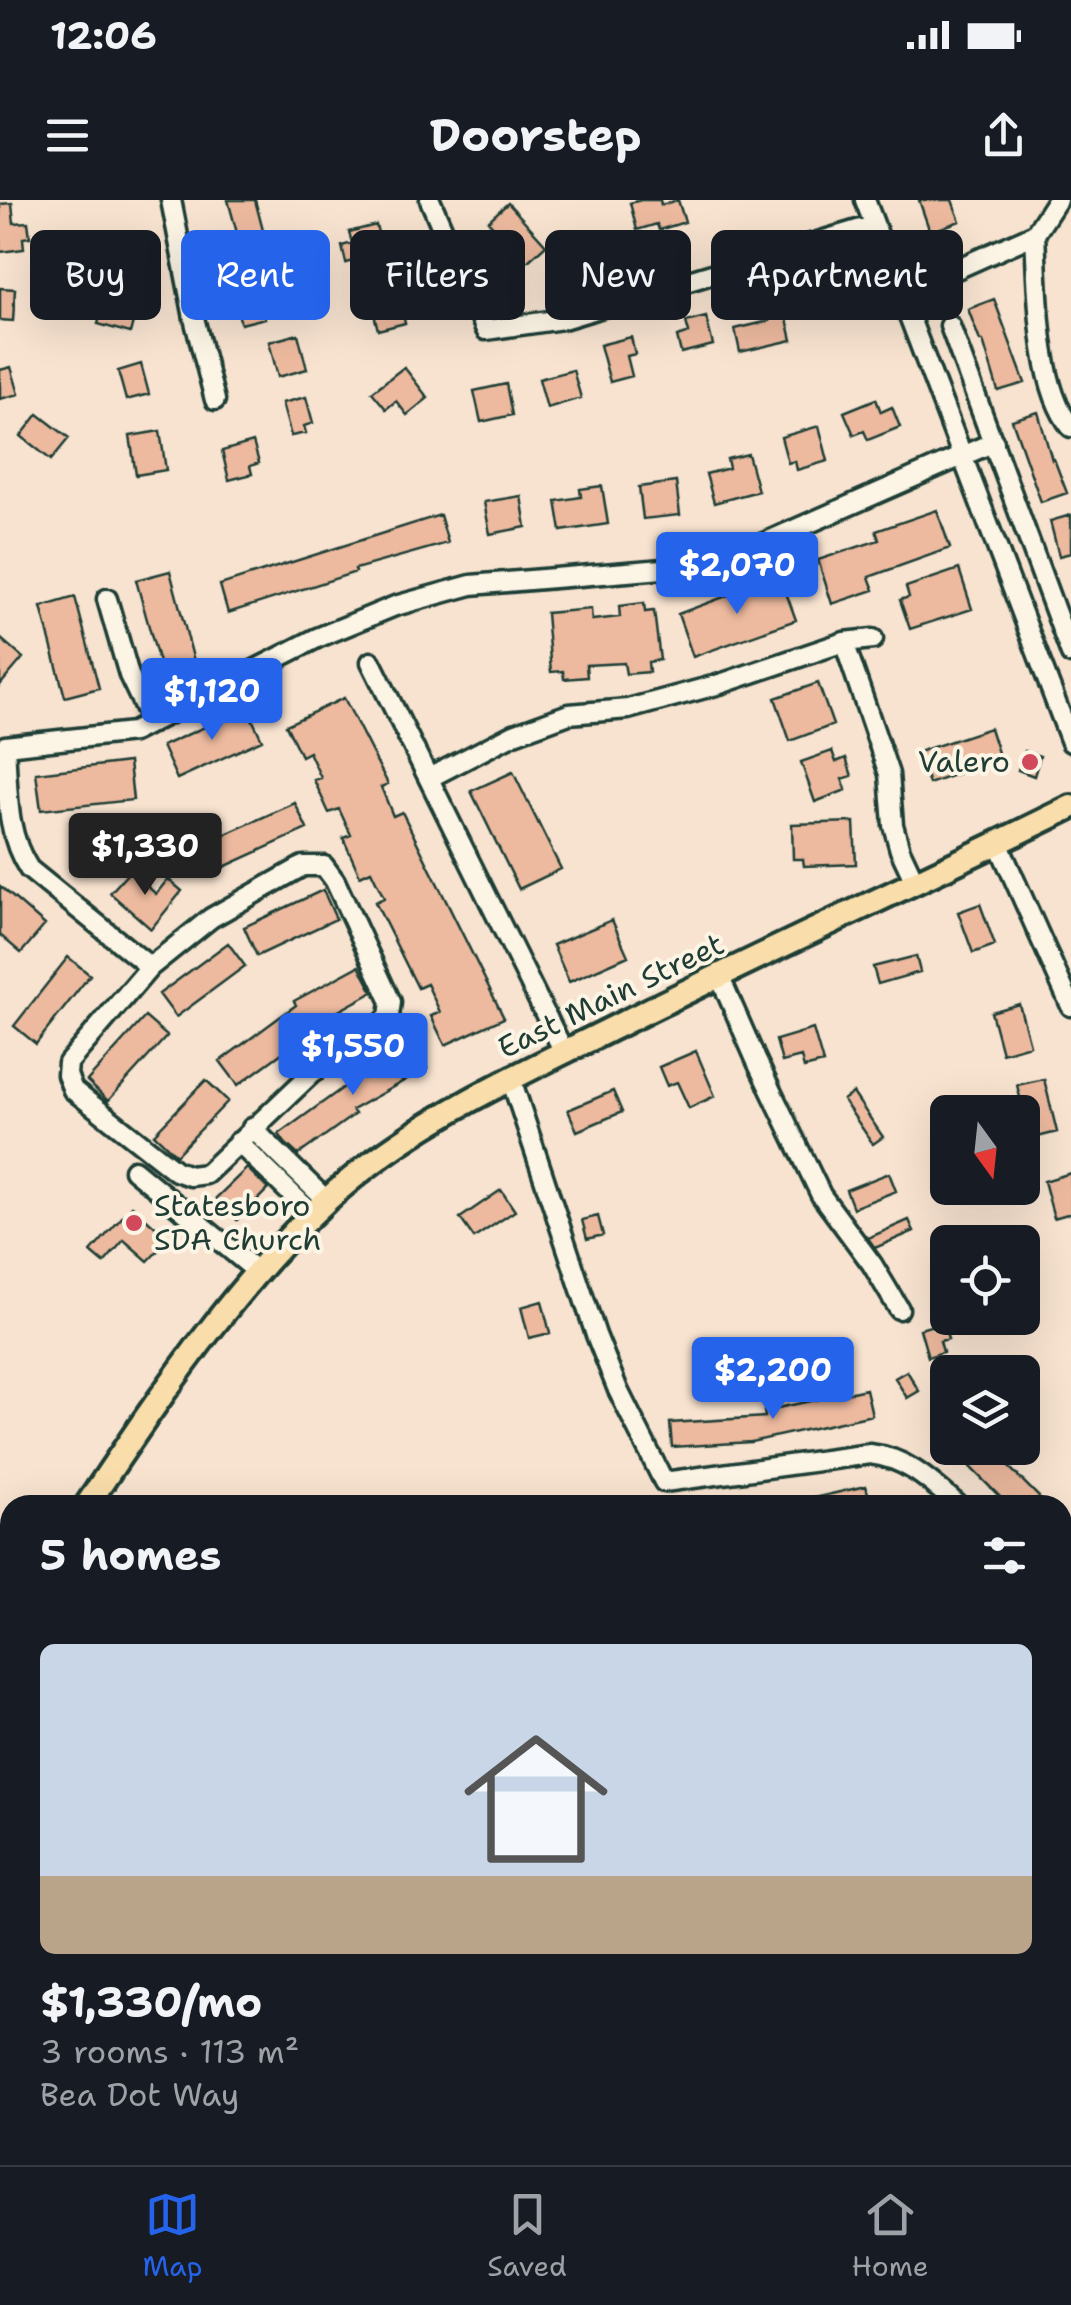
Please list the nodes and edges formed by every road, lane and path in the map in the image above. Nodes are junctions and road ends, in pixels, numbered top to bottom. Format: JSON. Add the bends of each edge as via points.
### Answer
{"nodes":[{"id":1,"x":171,"y":200,"type":"edge"},
{"id":2,"x":430,"y":200,"type":"edge"},
{"id":3,"x":865,"y":200,"type":"edge"},
{"id":4,"x":1058,"y":200,"type":"edge"},
{"id":5,"x":874,"y":225,"type":"junction"},
{"id":6,"x":876,"y":230,"type":"edge"},
{"id":7,"x":1036,"y":234,"type":"junction"},
{"id":8,"x":963,"y":267,"type":"edge"},
{"id":9,"x":910,"y":320,"type":"edge"},
{"id":10,"x":950,"y":326,"type":"dead end"},
{"id":11,"x":215,"y":400,"type":"dead end"},
{"id":12,"x":1071,"y":427,"type":"edge"},
{"id":13,"x":994,"y":442,"type":"junction"},
{"id":14,"x":962,"y":454,"type":"junction"},
{"id":15,"x":106,"y":599,"type":"dead end"},
{"id":16,"x":873,"y":639,"type":"dead end"},
{"id":17,"x":844,"y":642,"type":"junction"},
{"id":18,"x":1071,"y":654,"type":"edge"},
{"id":19,"x":371,"y":662,"type":"dead end"},
{"id":20,"x":152,"y":722,"type":"junction"},
{"id":21,"x":1071,"y":742,"type":"edge"},
{"id":22,"x":428,"y":778,"type":"junction"},
{"id":23,"x":1071,"y":807,"type":"edge"},
{"id":24,"x":998,"y":843,"type":"junction"},
{"id":25,"x":915,"y":882,"type":"junction"},
{"id":26,"x":150,"y":967,"type":"junction"},
{"id":27,"x":720,"y":974,"type":"junction"},
{"id":28,"x":1071,"y":1006,"type":"edge"},
{"id":29,"x":564,"y":1052,"type":"junction"},
{"id":30,"x":510,"y":1079,"type":"junction"},
{"id":31,"x":252,"y":1128,"type":"junction"},
{"id":32,"x":238,"y":1142,"type":"junction"},
{"id":33,"x":134,"y":1170,"type":"dead end"},
{"id":34,"x":320,"y":1208,"type":"junction"},
{"id":35,"x":259,"y":1272,"type":"junction"},
{"id":36,"x":899,"y":1309,"type":"dead end"},
{"id":37,"x":93,"y":1495,"type":"edge"},
{"id":38,"x":946,"y":1495,"type":"edge"}],
"edges":[{"from":1,"to":11,"type":"street"},
{"from":2,"to":5,"type":"street","via":[[486,330],[564,319]]},
{"from":3,"to":5,"type":"street"},
{"from":4,"to":7,"type":"street"},
{"from":5,"to":6,"type":"street"},
{"from":7,"to":8,"type":"street"},
{"from":7,"to":12,"type":"street","via":[[1046,367],[1058,412]]},
{"from":9,"to":14,"type":"street"},
{"from":10,"to":13,"type":"street"},
{"from":13,"to":14,"type":"street"},
{"from":13,"to":18,"type":"street"},
{"from":14,"to":20,"type":"street","via":[[764,544],[699,566],[471,585],[395,606]]},
{"from":14,"to":21,"type":"street"},
{"from":15,"to":20,"type":"street","via":[[128,674]]},
{"from":16,"to":17,"type":"street"},
{"from":17,"to":22,"type":"street","via":[[646,704],[569,714]]},
{"from":17,"to":25,"type":"street","via":[[889,774],[892,825]]},
{"from":19,"to":22,"type":"street"},
{"from":20,"to":26,"type":"street","via":[[133,732],[5,746],[11,829],[29,870]]},
{"from":22,"to":29,"type":"street"},
{"from":23,"to":24,"type":"main road","name":"East Main Street"},
{"from":24,"to":25,"type":"main road","name":"East Main Street"},
{"from":24,"to":28,"type":"street"},
{"from":25,"to":27,"type":"main road","name":"East Main Street"},
{"from":26,"to":31,"type":"street","via":[[211,918],[304,866],[324,866],[336,881],[391,1002],[389,1016]]},
{"from":26,"to":32,"type":"street","via":[[68,1062],[73,1090],[190,1176],[206,1174]]},
{"from":27,"to":29,"type":"main road","name":"East Main Street"},
{"from":27,"to":36,"type":"street","via":[[821,1195]]},
{"from":29,"to":30,"type":"main road","name":"East Main Street"},
{"from":30,"to":34,"type":"main road","name":"East Main Street","via":[[414,1134]]},
{"from":30,"to":38,"type":"street","via":[[596,1335],[664,1482],[870,1454],[917,1470]]},
{"from":31,"to":32,"type":"street"},
{"from":31,"to":34,"type":"street"},
{"from":32,"to":34,"type":"street"},
{"from":33,"to":35,"type":"street"},
{"from":34,"to":35,"type":"main road","name":"East Main Street"},
{"from":35,"to":37,"type":"main road","name":"East Main Street"}]}
